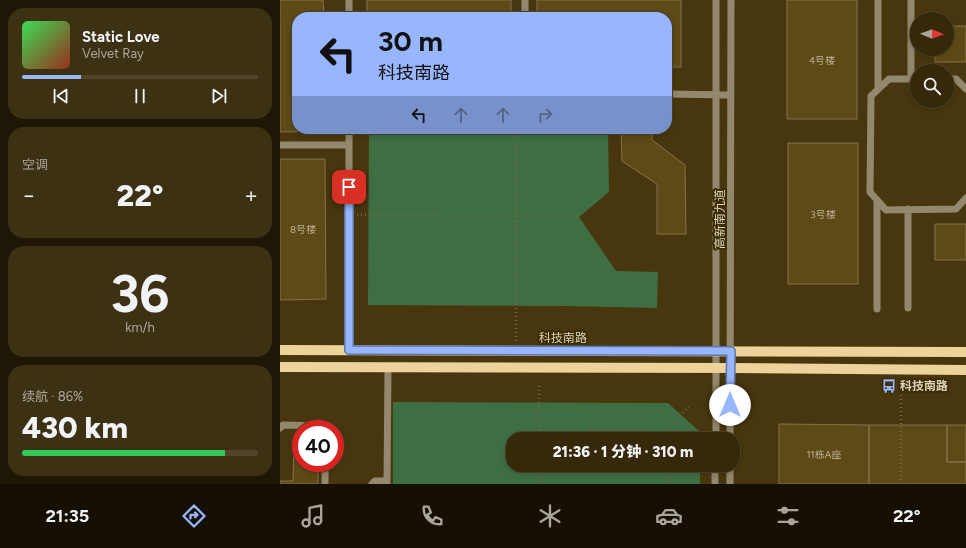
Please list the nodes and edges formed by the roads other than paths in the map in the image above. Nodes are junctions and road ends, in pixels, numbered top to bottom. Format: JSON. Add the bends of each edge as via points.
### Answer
{"nodes":[{"id":1,"x":349,"y":0,"type":"edge"},
{"id":2,"x":525,"y":0,"type":"edge"},
{"id":3,"x":716,"y":0,"type":"edge"},
{"id":4,"x":731,"y":0,"type":"edge"},
{"id":5,"x":878,"y":0,"type":"edge"},
{"id":6,"x":911,"y":0,"type":"edge"},
{"id":7,"x":349,"y":12,"type":"edge"},
{"id":8,"x":525,"y":12,"type":"edge"},
{"id":9,"x":913,"y":64,"type":"edge"},
{"id":10,"x":910,"y":79,"type":"edge"},
{"id":11,"x":954,"y":79,"type":"edge"},
{"id":12,"x":878,"y":89,"type":"junction"},
{"id":13,"x":966,"y":89,"type":"edge"},
{"id":14,"x":672,"y":94,"type":"edge"},
{"id":15,"x":716,"y":95,"type":"junction"},
{"id":16,"x":731,"y":95,"type":"junction"},
{"id":17,"x":349,"y":134,"type":"edge"},
{"id":18,"x":280,"y":145,"type":"edge"},
{"id":19,"x":349,"y":145,"type":"junction"},
{"id":20,"x":966,"y":198,"type":"edge"},
{"id":21,"x":877,"y":200,"type":"junction"},
{"id":22,"x":908,"y":209,"type":"junction"},
{"id":23,"x":908,"y":308,"type":"dead end"},
{"id":24,"x":877,"y":309,"type":"dead end"},
{"id":25,"x":280,"y":350,"type":"edge"},
{"id":26,"x":349,"y":350,"type":"junction"},
{"id":27,"x":716,"y":351,"type":"junction"},
{"id":28,"x":731,"y":351,"type":"junction"},
{"id":29,"x":966,"y":352,"type":"edge"},
{"id":30,"x":280,"y":367,"type":"edge"},
{"id":31,"x":388,"y":368,"type":"junction"},
{"id":32,"x":716,"y":368,"type":"junction"},
{"id":33,"x":731,"y":368,"type":"junction"},
{"id":34,"x":966,"y":370,"type":"edge"},
{"id":35,"x":292,"y":425,"type":"edge"},
{"id":36,"x":280,"y":428,"type":"edge"},
{"id":37,"x":716,"y":432,"type":"edge"},
{"id":38,"x":730,"y":432,"type":"edge"},
{"id":39,"x":325,"y":472,"type":"edge"},
{"id":40,"x":716,"y":472,"type":"edge"},
{"id":41,"x":730,"y":472,"type":"edge"},
{"id":42,"x":387,"y":483,"type":"edge"},
{"id":43,"x":325,"y":484,"type":"edge"},
{"id":44,"x":372,"y":484,"type":"edge"},
{"id":45,"x":715,"y":484,"type":"edge"},
{"id":46,"x":730,"y":484,"type":"edge"}],
"edges":[{"from":1,"to":7,"type":"street"},
{"from":2,"to":8,"type":"street"},
{"from":3,"to":15,"type":"street","name":"高新南九道"},
{"from":4,"to":16,"type":"street","name":"高新南九道"},
{"from":5,"to":12,"type":"street"},
{"from":6,"to":9,"type":"street"},
{"from":10,"to":12,"type":"street","via":[[889,79]]},
{"from":11,"to":13,"type":"street"},
{"from":12,"to":21,"type":"street","via":[[871,96],[870,192]]},
{"from":14,"to":15,"type":"street"},
{"from":15,"to":16,"type":"street"},
{"from":15,"to":27,"type":"street","name":"高新南九道"},
{"from":16,"to":28,"type":"street","name":"高新南九道"},
{"from":17,"to":19,"type":"street"},
{"from":18,"to":19,"type":"street"},
{"from":19,"to":26,"type":"street"},
{"from":20,"to":22,"type":"street","via":[[956,210]]},
{"from":21,"to":22,"type":"street","via":[[886,210]]},
{"from":21,"to":24,"type":"street"},
{"from":22,"to":23,"type":"street"},
{"from":25,"to":26,"type":"main road","name":"科技南路"},
{"from":26,"to":27,"type":"main road","name":"科技南路"},
{"from":27,"to":28,"type":"main road","name":"科技南路"},
{"from":27,"to":32,"type":"street","name":"高新南九道"},
{"from":28,"to":29,"type":"main road","name":"科技南路"},
{"from":28,"to":33,"type":"street","name":"高新南九道"},
{"from":30,"to":31,"type":"main road"},
{"from":31,"to":32,"type":"main road"},
{"from":31,"to":42,"type":"street"},
{"from":32,"to":33,"type":"main road"},
{"from":32,"to":37,"type":"street","name":"高新南九道"},
{"from":33,"to":34,"type":"main road"},
{"from":33,"to":38,"type":"street","name":"高新南九道"},
{"from":35,"to":36,"type":"street","via":[[283,425]]},
{"from":39,"to":43,"type":"street"},
{"from":40,"to":45,"type":"street"},
{"from":41,"to":46,"type":"street"},
{"from":42,"to":44,"type":"street","via":[[375,481]]}]}
